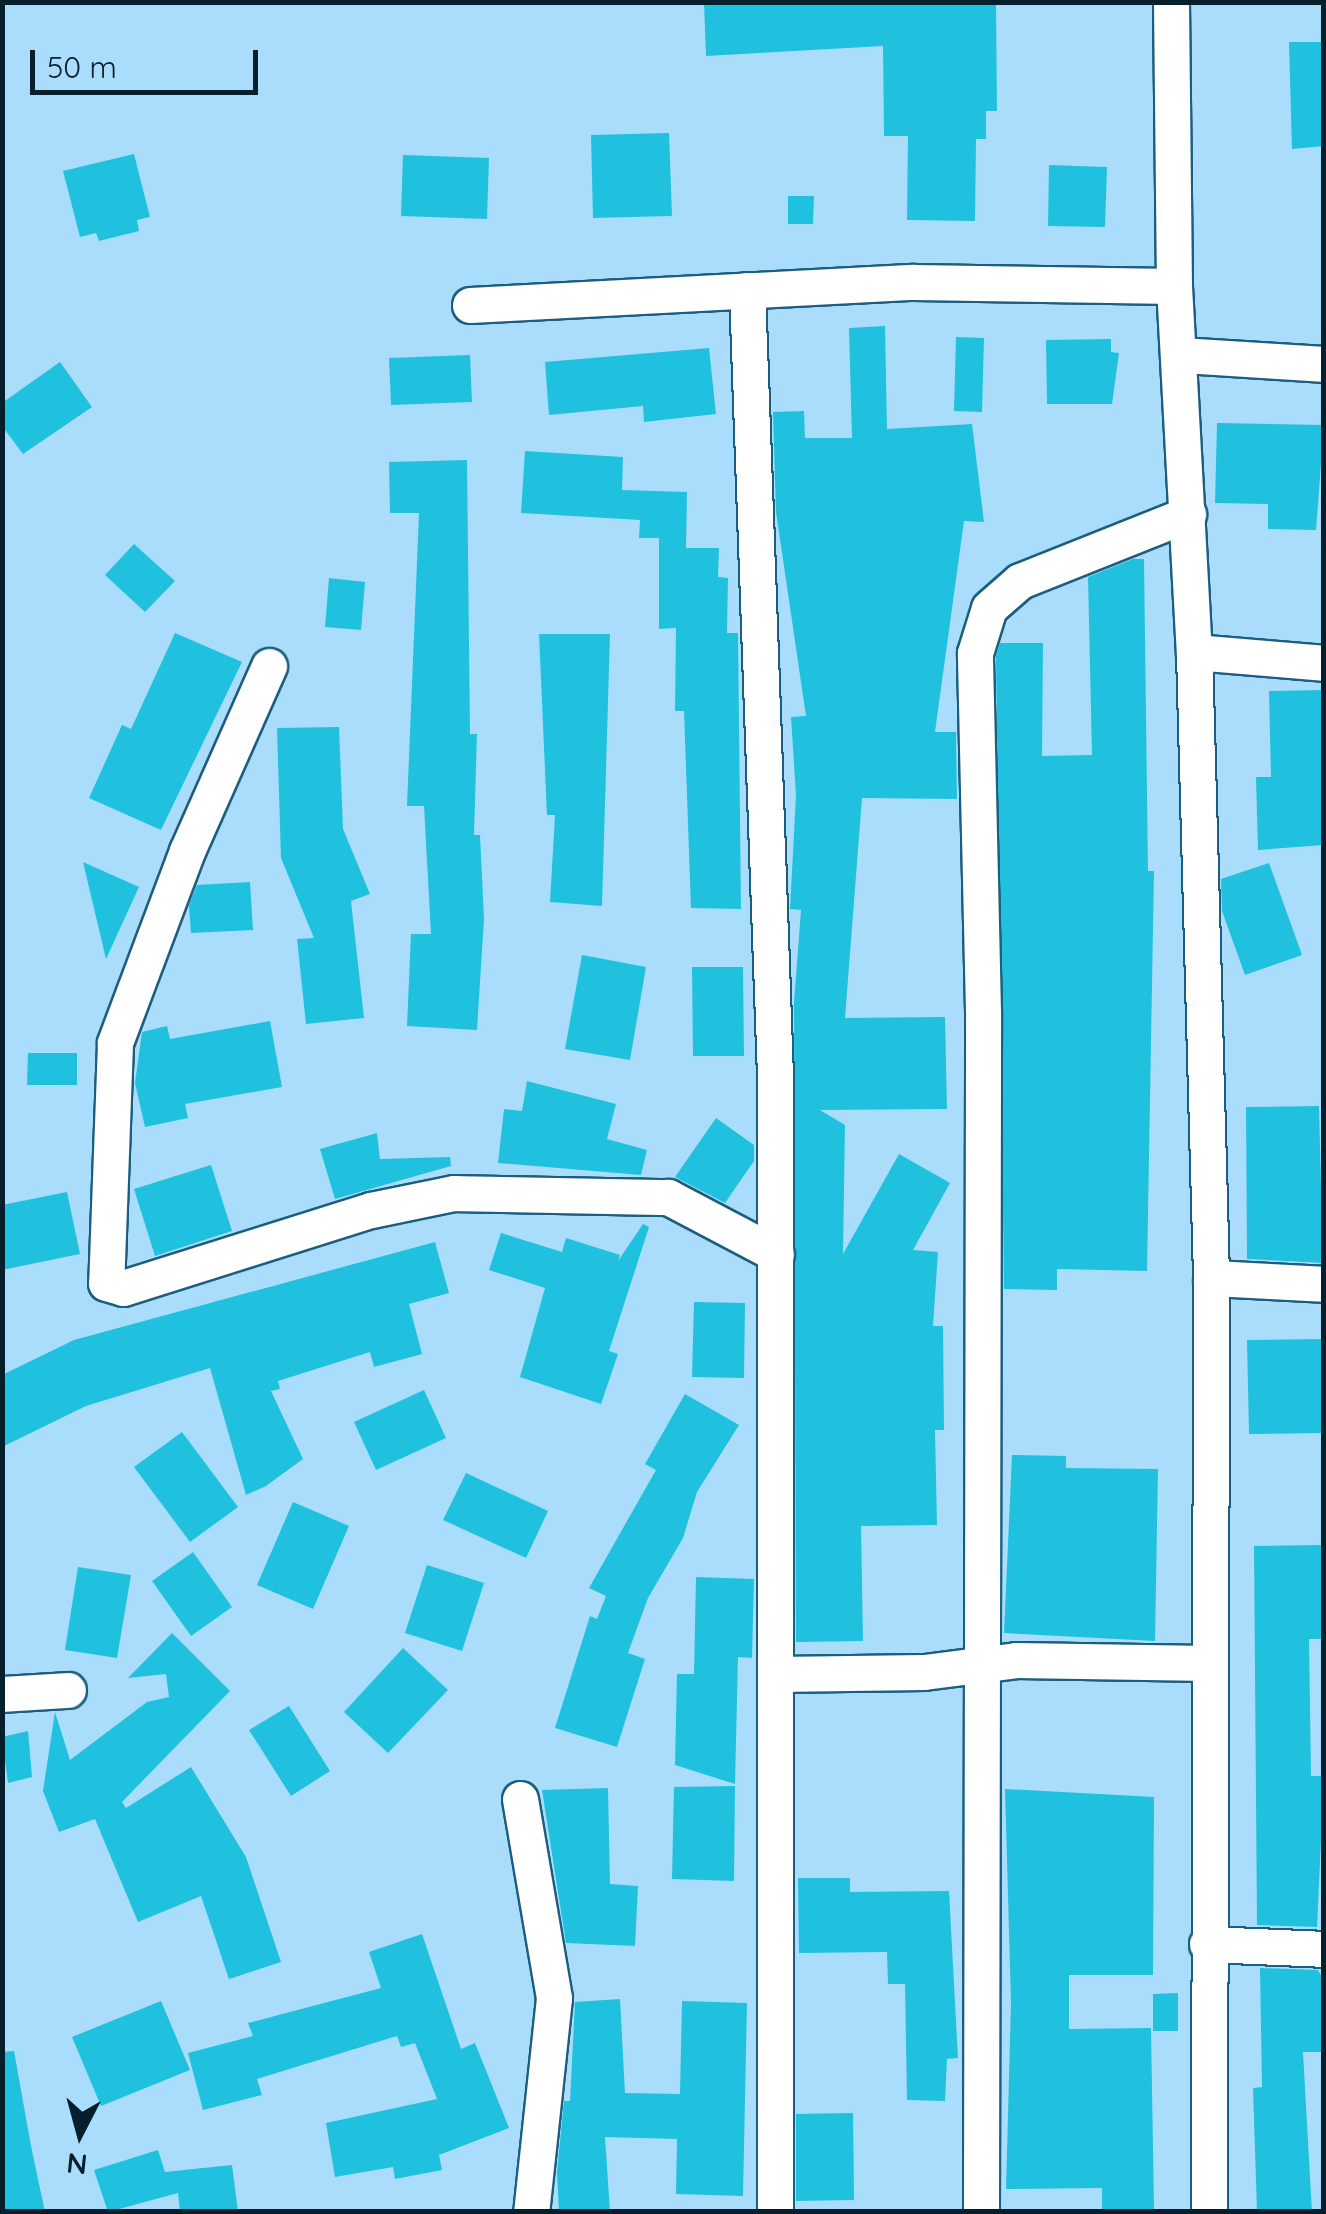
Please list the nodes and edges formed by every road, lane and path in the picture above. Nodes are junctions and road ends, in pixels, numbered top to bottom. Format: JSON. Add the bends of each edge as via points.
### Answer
{"nodes":[{"id":1,"x":1171,"y":2,"type":"edge"},
{"id":2,"x":1174,"y":286,"type":"junction"},
{"id":3,"x":747,"y":290,"type":"junction"},
{"id":4,"x":470,"y":305,"type":"dead end"},
{"id":5,"x":1181,"y":356,"type":"junction"},
{"id":6,"x":1324,"y":364,"type":"edge"},
{"id":7,"x":1188,"y":514,"type":"junction"},
{"id":8,"x":1194,"y":652,"type":"junction"},
{"id":9,"x":1324,"y":663,"type":"edge"},
{"id":10,"x":270,"y":666,"type":"dead end"},
{"id":11,"x":776,"y":1254,"type":"junction"},
{"id":12,"x":1211,"y":1278,"type":"junction"},
{"id":13,"x":1324,"y":1284,"type":"edge"},
{"id":14,"x":1209,"y":1663,"type":"junction"},
{"id":15,"x":983,"y":1665,"type":"junction"},
{"id":16,"x":776,"y":1674,"type":"junction"},
{"id":17,"x":68,"y":1690,"type":"dead end"},
{"id":18,"x":2,"y":1694,"type":"edge"},
{"id":19,"x":520,"y":1799,"type":"dead end"},
{"id":20,"x":1207,"y":1944,"type":"junction"},
{"id":21,"x":1324,"y":1949,"type":"edge"},
{"id":22,"x":532,"y":2212,"type":"edge"},
{"id":23,"x":775,"y":2212,"type":"edge"},
{"id":24,"x":981,"y":2212,"type":"edge"},
{"id":25,"x":1208,"y":2212,"type":"edge"}],
"edges":[{"from":1,"to":2,"type":"street"},
{"from":2,"to":3,"type":"street","via":[[913,282]]},
{"from":2,"to":5,"type":"street"},
{"from":3,"to":4,"type":"street"},
{"from":3,"to":11,"type":"street"},
{"from":5,"to":6,"type":"street"},
{"from":5,"to":7,"type":"street"},
{"from":7,"to":8,"type":"street"},
{"from":7,"to":15,"type":"street","via":[[1020,581],[989,608],[975,653]]},
{"from":8,"to":9,"type":"street"},
{"from":8,"to":12,"type":"street"},
{"from":10,"to":11,"type":"street","via":[[188,851],[115,1043],[106,1282],[123,1288],[353,1215],[454,1193],[654,1195],[729,1225]]},
{"from":11,"to":16,"type":"street"},
{"from":12,"to":13,"type":"street"},
{"from":12,"to":14,"type":"street"},
{"from":14,"to":15,"type":"street"},
{"from":14,"to":20,"type":"street"},
{"from":15,"to":16,"type":"street"},
{"from":15,"to":24,"type":"street","via":[[977,1886]]},
{"from":16,"to":23,"type":"street"},
{"from":17,"to":18,"type":"street"},
{"from":19,"to":22,"type":"street","via":[[554,1998]]},
{"from":20,"to":21,"type":"street"},
{"from":20,"to":25,"type":"street"}]}
